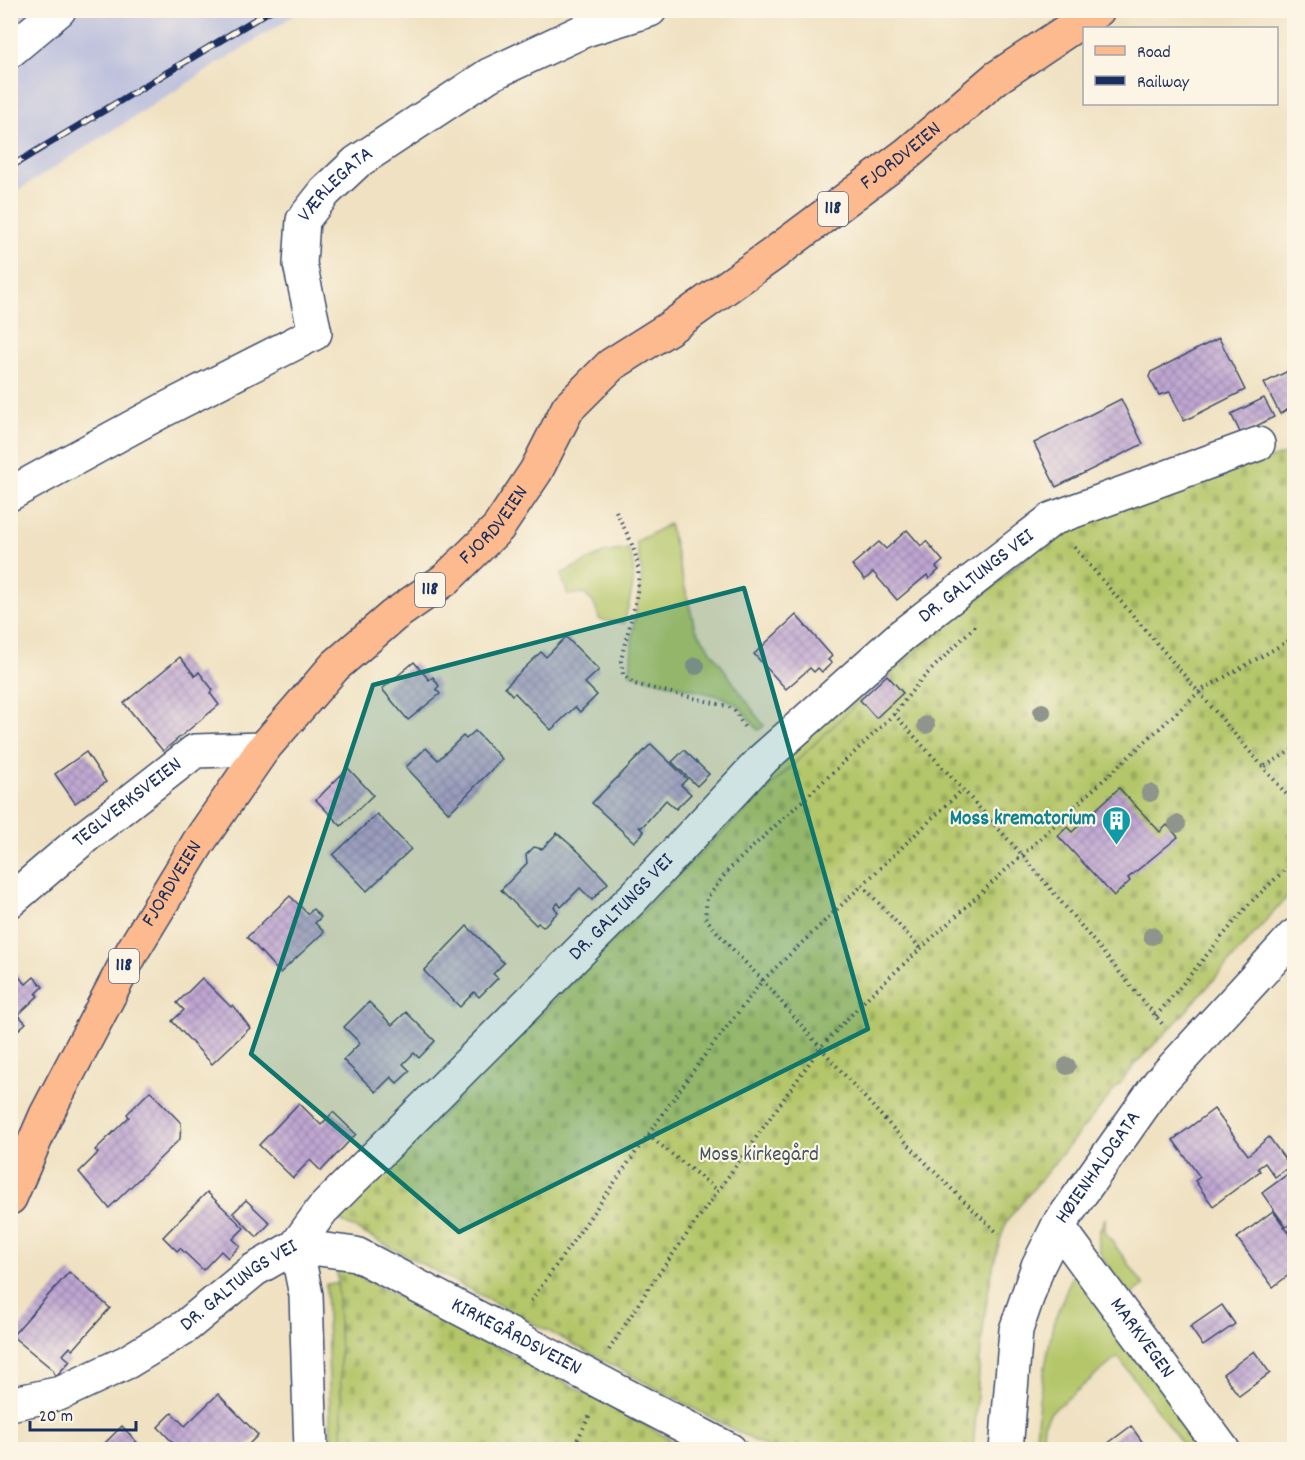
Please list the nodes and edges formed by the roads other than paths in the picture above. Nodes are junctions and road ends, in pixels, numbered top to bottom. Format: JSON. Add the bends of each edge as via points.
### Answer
{"nodes":[{"id":1,"x":59,"y":10,"type":"edge"},
{"id":2,"x":650,"y":10,"type":"edge"},
{"id":3,"x":1098,"y":10,"type":"edge"},
{"id":4,"x":10,"y":51,"type":"edge"},
{"id":5,"x":1258,"y":444,"type":"dead end"},
{"id":6,"x":10,"y":494,"type":"edge"},
{"id":7,"x":263,"y":749,"type":"junction"},
{"id":8,"x":10,"y":901,"type":"edge"},
{"id":9,"x":1294,"y":936,"type":"edge"},
{"id":10,"x":10,"y":1198,"type":"edge"},
{"id":11,"x":1058,"y":1226,"type":"junction"},
{"id":12,"x":296,"y":1246,"type":"junction"},
{"id":13,"x":10,"y":1404,"type":"edge"},
{"id":14,"x":311,"y":1449,"type":"edge"},
{"id":15,"x":730,"y":1449,"type":"edge"},
{"id":16,"x":1006,"y":1449,"type":"edge"},
{"id":17,"x":1223,"y":1449,"type":"edge"}],
"edges":[{"from":1,"to":4,"type":"street"},
{"from":2,"to":6,"type":"street","name":"VÆRLEGATA","via":[[585,30],[489,75],[357,162],[325,192],[303,220],[300,264],[315,333]]},
{"from":3,"to":7,"type":"main road","name":"FJORDVEIEN","number":"118","via":[[996,78],[907,154],[772,255],[668,330],[611,365],[568,408],[536,471],[498,528],[446,579],[393,616],[335,666]]},
{"from":5,"to":12,"type":"street","name":"DR. GALTUNGS VEI","via":[[1052,519],[901,636],[764,758],[634,897],[322,1210]]},
{"from":7,"to":8,"type":"street","name":"TEGLVERKSVEIEN","via":[[195,751]]},
{"from":7,"to":10,"type":"main road","name":"FJORDVEIEN","number":"118","via":[[198,843],[132,951],[46,1115]]},
{"from":9,"to":11,"type":"street","name":"HØIENHALDGATA","via":[[1159,1083]]},
{"from":11,"to":16,"type":"street","name":"HØIENHALDGATA","via":[[1038,1266],[1016,1330]]},
{"from":11,"to":17,"type":"street","name":"MARKVEGEN"},
{"from":12,"to":13,"type":"street","name":"DR. GALTUNGS VEI","via":[[254,1270],[185,1328],[127,1362],[61,1393]]},
{"from":12,"to":14,"type":"street","via":[[306,1295]]},
{"from":12,"to":15,"type":"street","name":"KIRKEGÅRDSVEIEN","via":[[356,1254]]}]}
